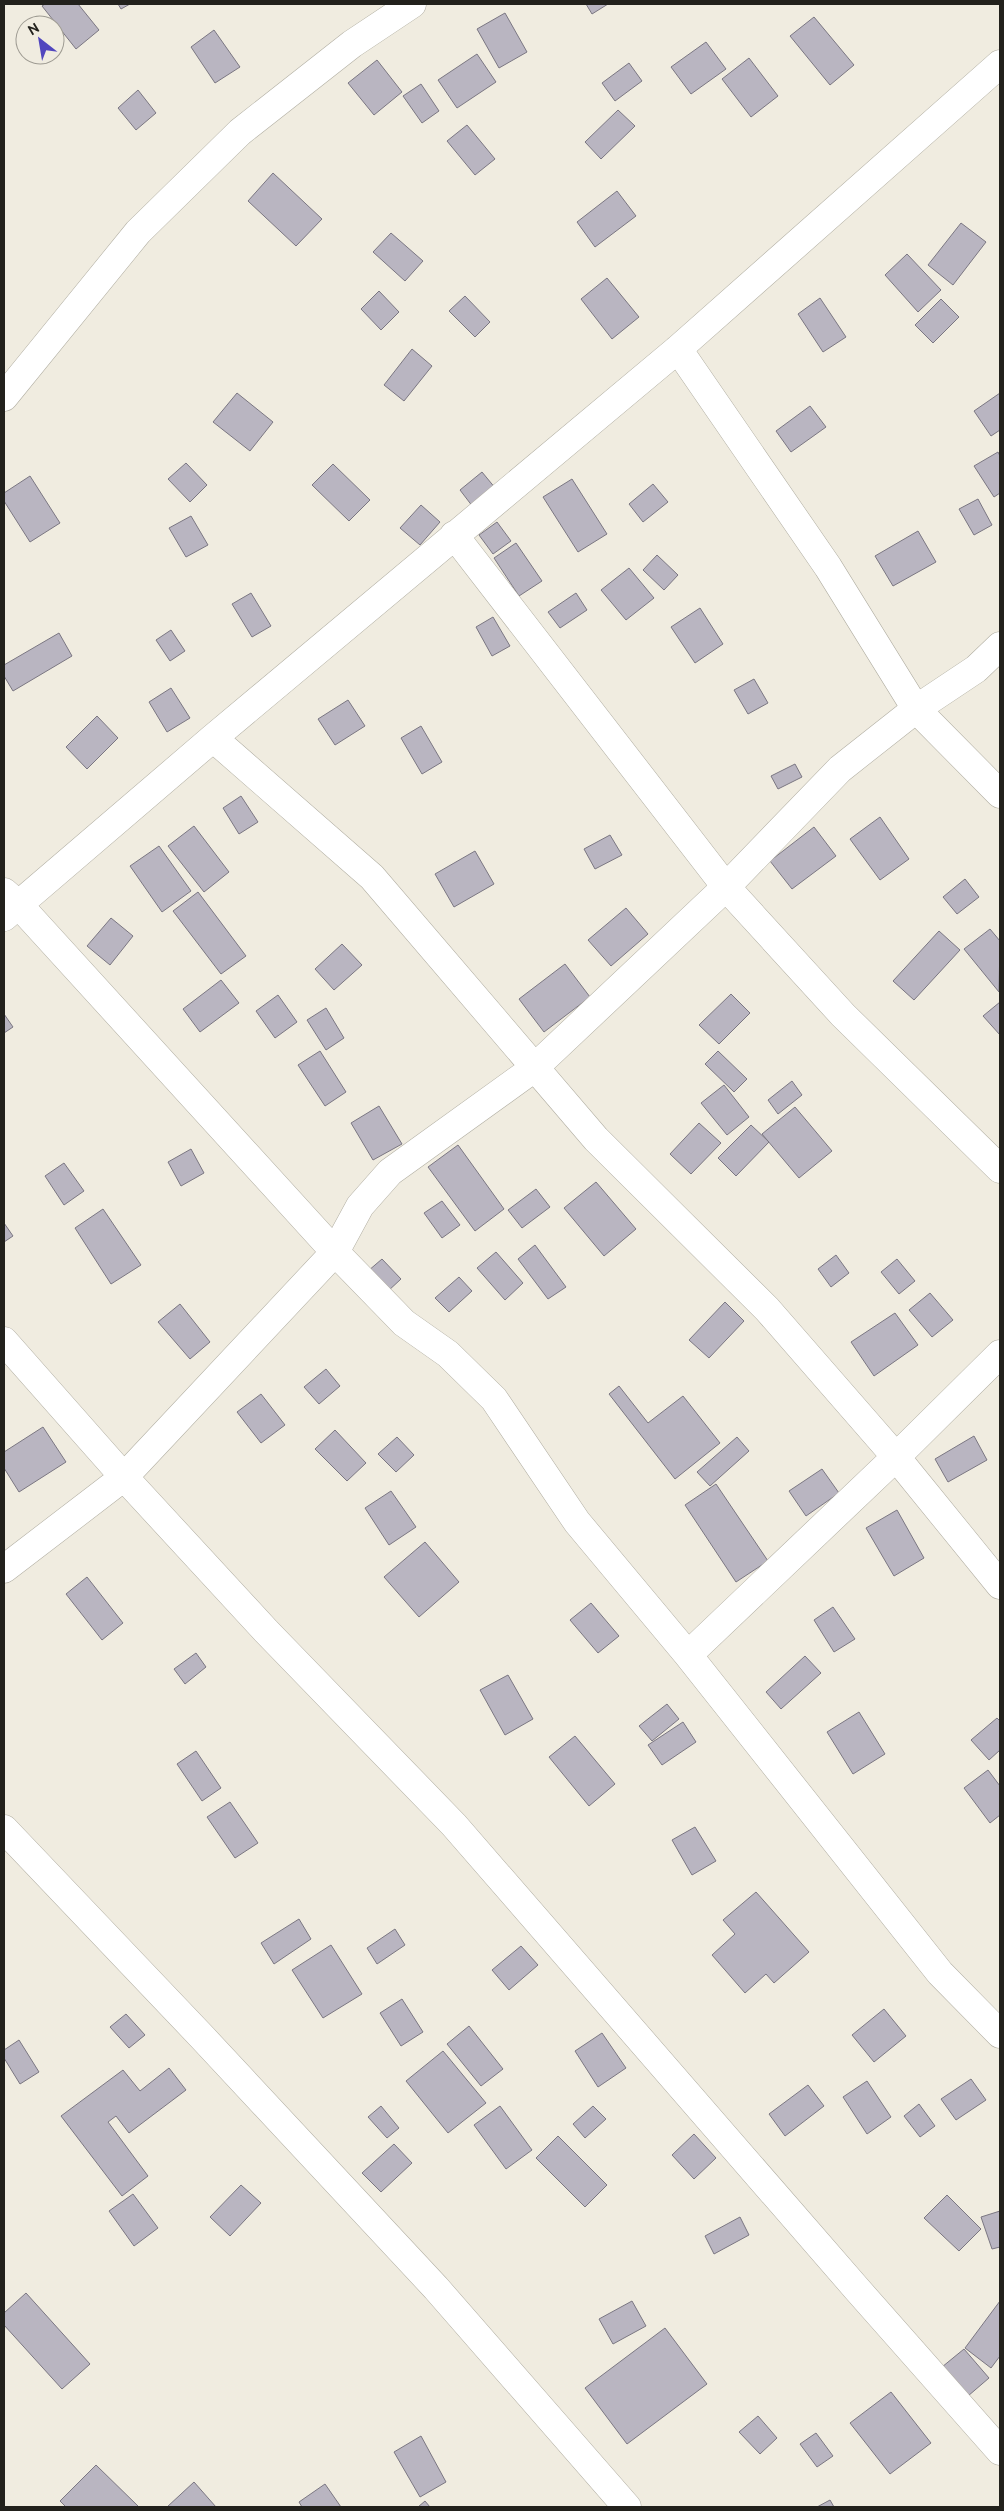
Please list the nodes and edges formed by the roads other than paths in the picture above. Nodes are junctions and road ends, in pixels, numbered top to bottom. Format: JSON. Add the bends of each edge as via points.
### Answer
{"nodes":[{"id":1,"x":412,"y":4,"type":"edge"},
{"id":2,"x":1000,"y":64,"type":"edge"},
{"id":3,"x":678,"y":348,"type":"junction"},
{"id":4,"x":4,"y":397,"type":"edge"},
{"id":5,"x":454,"y":535,"type":"junction"},
{"id":6,"x":1000,"y":646,"type":"edge"},
{"id":7,"x":916,"y":709,"type":"junction"},
{"id":8,"x":212,"y":738,"type":"junction"},
{"id":9,"x":1000,"y":794,"type":"edge"},
{"id":10,"x":726,"y":887,"type":"junction"},
{"id":11,"x":8,"y":904,"type":"edge"},
{"id":12,"x":533,"y":1069,"type":"junction"},
{"id":13,"x":1000,"y":1169,"type":"edge"},
{"id":14,"x":335,"y":1252,"type":"junction"},
{"id":15,"x":4,"y":1341,"type":"edge"},
{"id":16,"x":1000,"y":1354,"type":"edge"},
{"id":17,"x":896,"y":1457,"type":"junction"},
{"id":18,"x":124,"y":1477,"type":"junction"},
{"id":19,"x":4,"y":1569,"type":"edge"},
{"id":20,"x":1000,"y":1586,"type":"edge"},
{"id":21,"x":688,"y":1655,"type":"junction"},
{"id":22,"x":4,"y":1829,"type":"edge"},
{"id":23,"x":1000,"y":2034,"type":"edge"},
{"id":24,"x":1000,"y":2451,"type":"edge"},
{"id":25,"x":613,"y":2502,"type":"edge"}],
"edges":[{"from":1,"to":4,"type":"street","via":[[352,44],[233,138],[138,232]]},
{"from":2,"to":3,"type":"street"},
{"from":3,"to":5,"type":"street"},
{"from":3,"to":7,"type":"street","via":[[828,567]]},
{"from":5,"to":8,"type":"street"},
{"from":5,"to":10,"type":"street"},
{"from":6,"to":7,"type":"street","via":[[976,669]]},
{"from":7,"to":9,"type":"street"},
{"from":7,"to":10,"type":"street","via":[[840,769]]},
{"from":8,"to":11,"type":"street"},
{"from":8,"to":12,"type":"street","via":[[372,878]]},
{"from":10,"to":12,"type":"street"},
{"from":10,"to":13,"type":"street","via":[[843,1015]]},
{"from":11,"to":14,"type":"street"},
{"from":12,"to":14,"type":"street","via":[[390,1172],[360,1206]]},
{"from":12,"to":17,"type":"street","via":[[596,1139],[767,1309]]},
{"from":14,"to":18,"type":"street"},
{"from":14,"to":21,"type":"street","via":[[404,1323],[448,1354],[494,1399],[577,1522]]},
{"from":15,"to":18,"type":"street"},
{"from":16,"to":17,"type":"street"},
{"from":17,"to":20,"type":"street"},
{"from":17,"to":21,"type":"street"},
{"from":18,"to":19,"type":"street"},
{"from":18,"to":24,"type":"street","via":[[454,1825]]},
{"from":21,"to":23,"type":"street","via":[[940,1973]]},
{"from":22,"to":25,"type":"street","via":[[436,2288]]}]}
